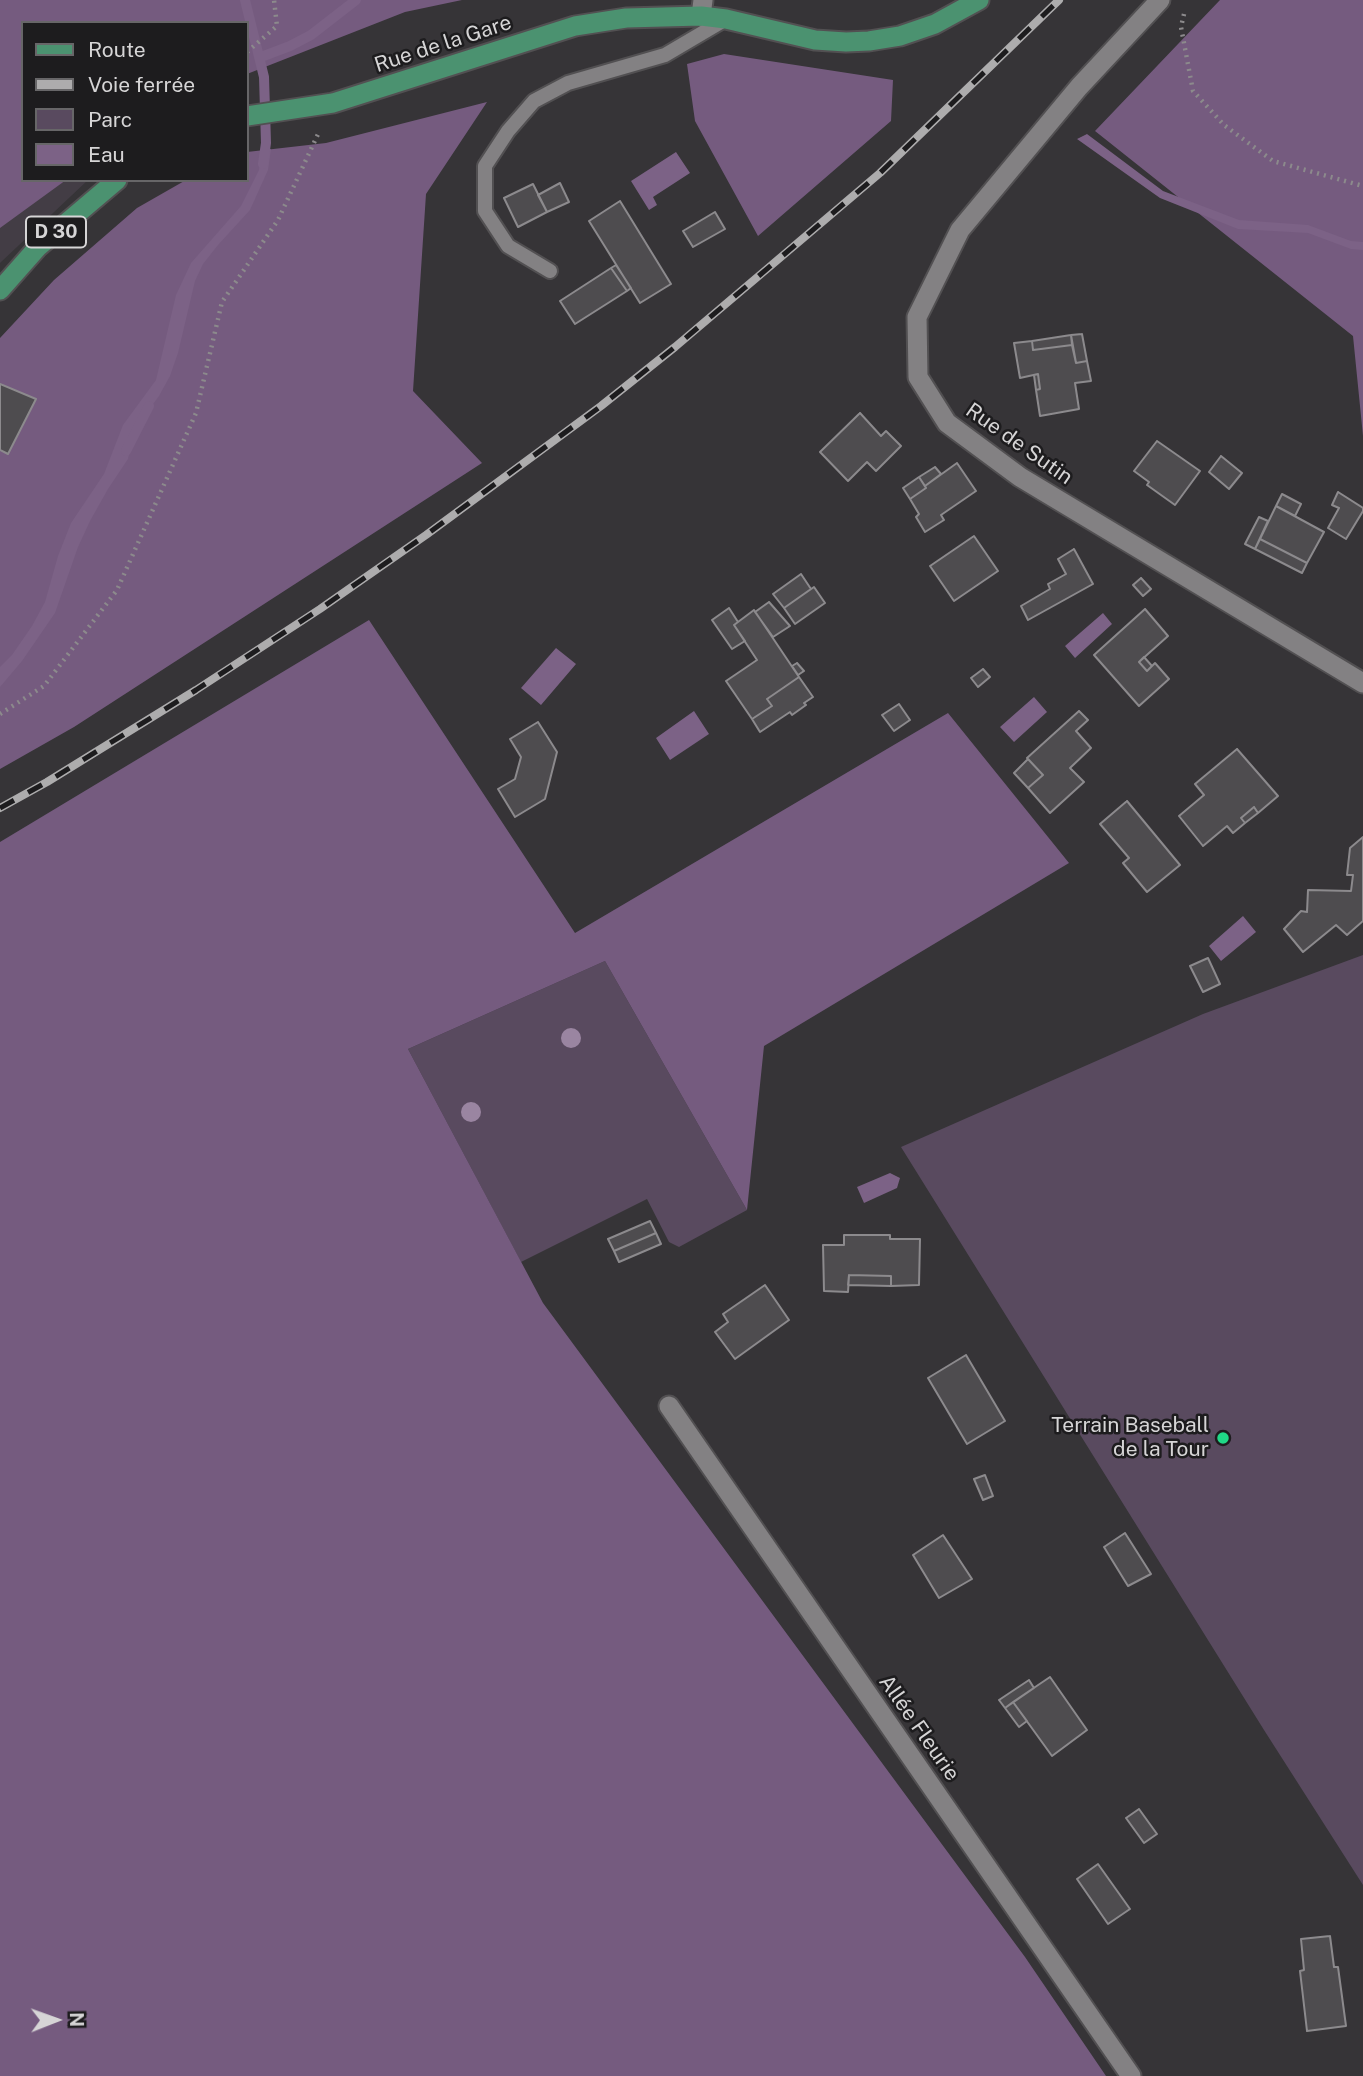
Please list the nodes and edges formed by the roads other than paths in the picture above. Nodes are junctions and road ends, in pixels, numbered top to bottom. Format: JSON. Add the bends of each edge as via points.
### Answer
{"nodes":[{"id":1,"x":979,"y":0,"type":"edge"},
{"id":2,"x":1160,"y":0,"type":"edge"},
{"id":3,"x":702,"y":8,"type":"edge"},
{"id":4,"x":726,"y":19,"type":"junction"},
{"id":5,"x":248,"y":116,"type":"edge"},
{"id":6,"x":115,"y":182,"type":"edge"},
{"id":7,"x":550,"y":271,"type":"dead end"},
{"id":8,"x":0,"y":290,"type":"edge"},
{"id":9,"x":1363,"y":682,"type":"edge"},
{"id":10,"x":669,"y":1406,"type":"dead end"},
{"id":11,"x":1131,"y":2076,"type":"edge"}],
"edges":[{"from":1,"to":4,"type":"main road","name":"Rue de la Gare","via":[[935,24],[869,41],[815,40]]},
{"from":2,"to":9,"type":"street","name":"Rue de Sutin","via":[[1079,87],[960,230],[917,317],[918,377],[947,423],[1020,477]]},
{"from":3,"to":4,"type":"main road","name":"Rue de la Gare"},
{"from":3,"to":5,"type":"main road","name":"Rue de la Gare","via":[[575,26],[333,103]]},
{"from":4,"to":7,"type":"lane","via":[[665,55],[568,83],[534,101],[508,131],[485,166],[485,211],[508,246]]},
{"from":6,"to":8,"type":"main road","number":"D 30","via":[[38,247]]},
{"from":10,"to":11,"type":"street","name":"Allée Fleurie"}]}
